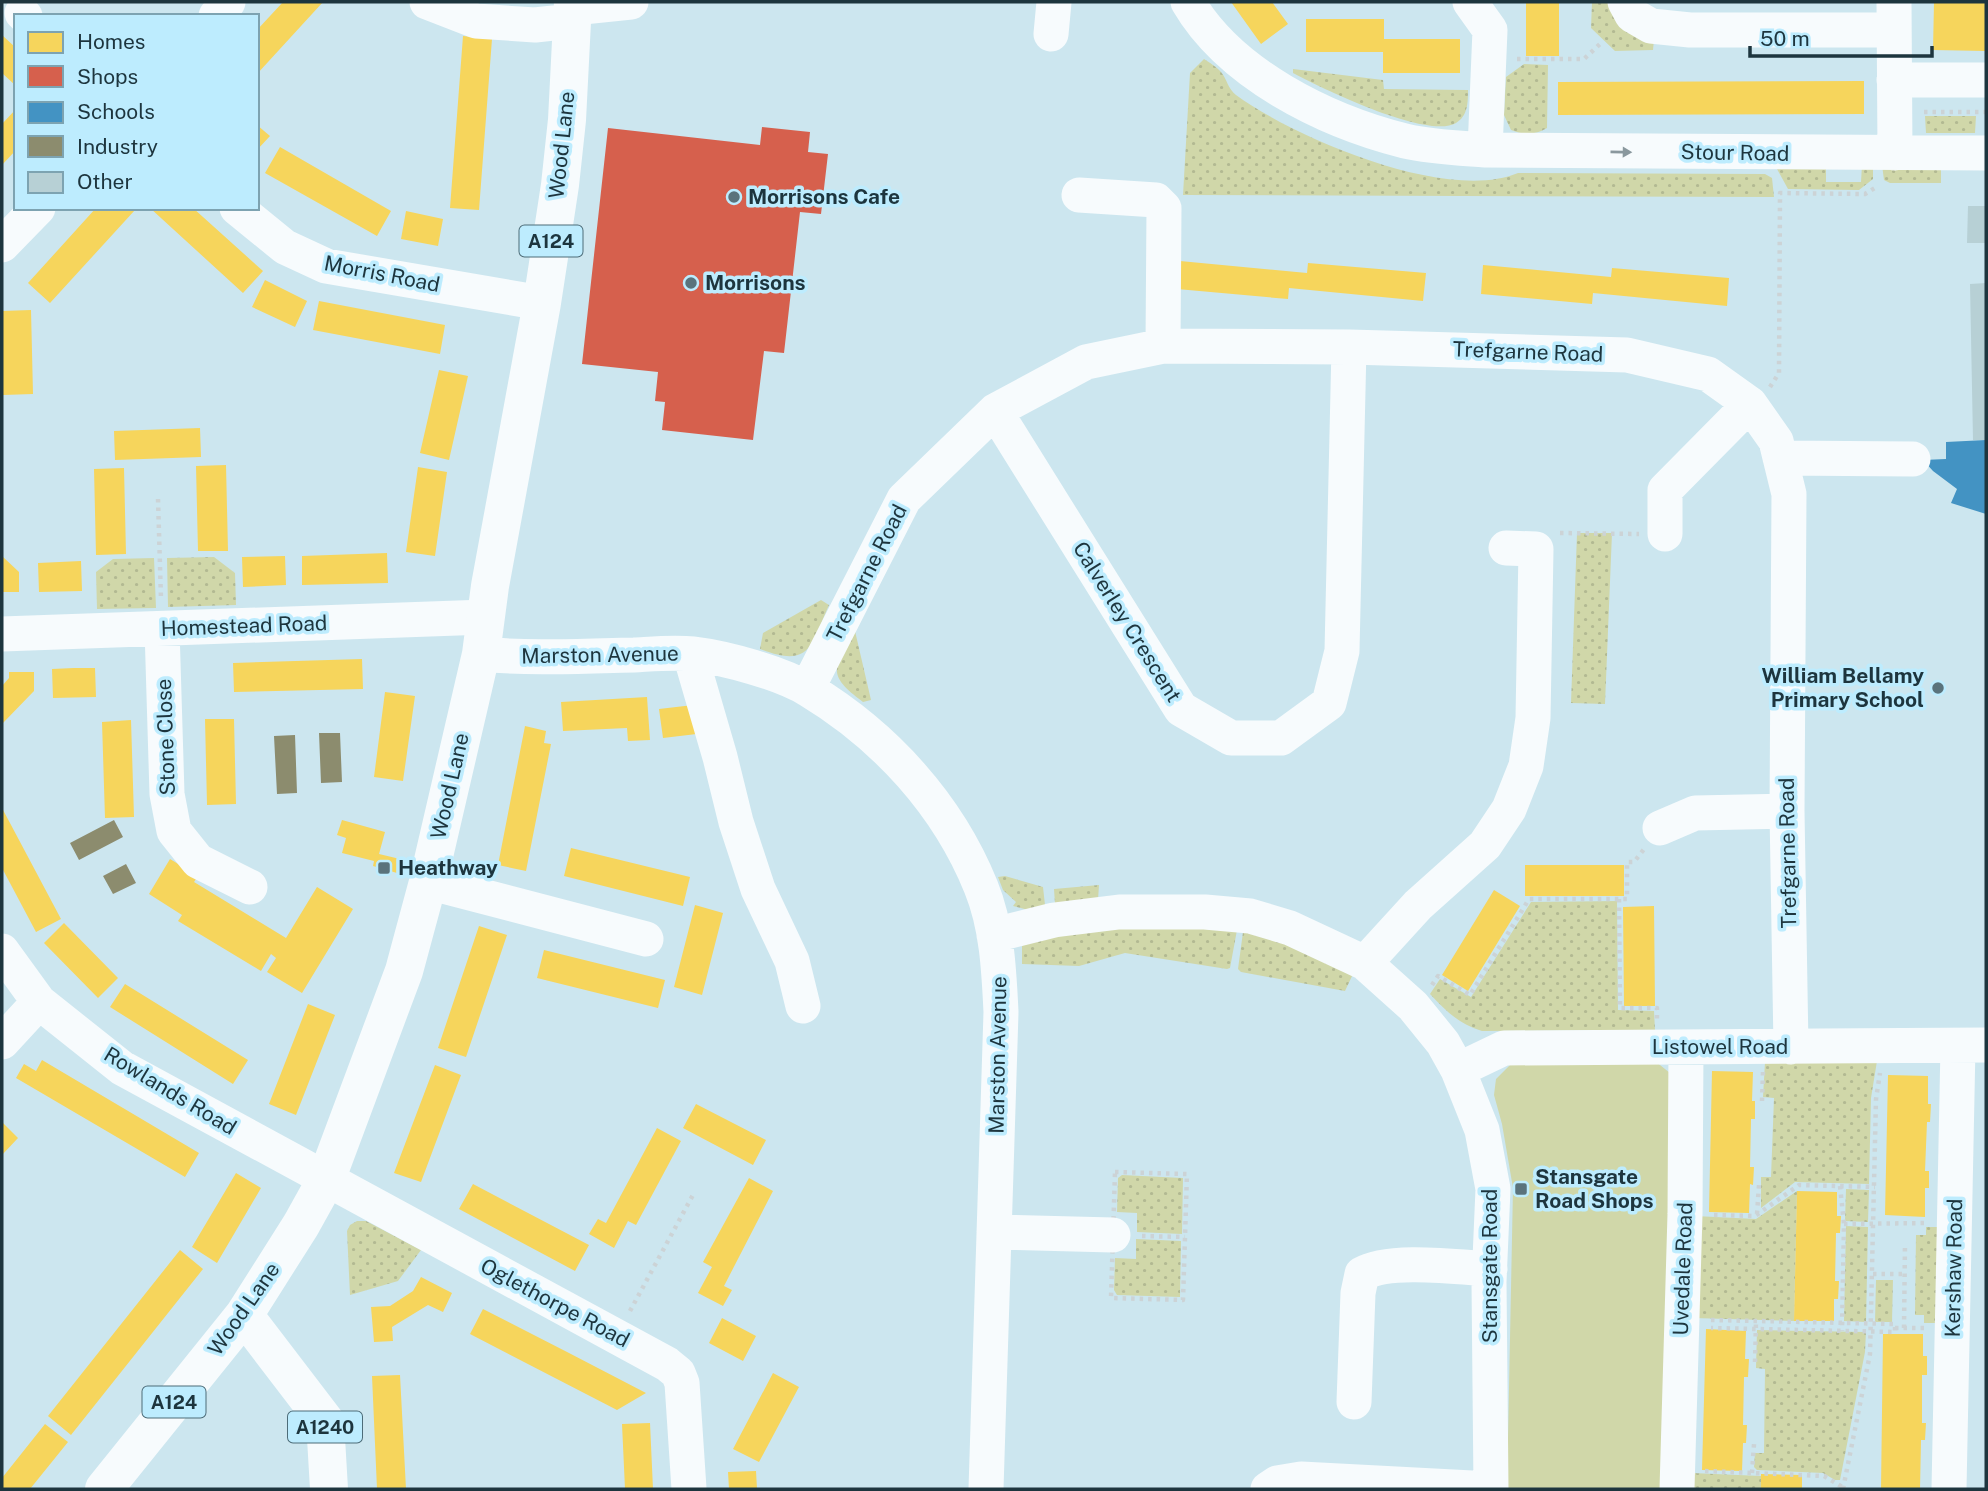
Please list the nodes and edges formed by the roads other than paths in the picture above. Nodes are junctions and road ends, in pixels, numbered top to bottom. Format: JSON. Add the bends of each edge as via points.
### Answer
{"nodes":[{"id":1,"x":427,"y":2,"type":"edge"},
{"id":2,"x":632,"y":2,"type":"edge"},
{"id":3,"x":1188,"y":2,"type":"edge"},
{"id":4,"x":1471,"y":2,"type":"edge"},
{"id":5,"x":1625,"y":2,"type":"edge"},
{"id":6,"x":572,"y":11,"type":"edge"},
{"id":7,"x":1894,"y":16,"type":"edge"},
{"id":8,"x":1894,"y":80,"type":"junction"},
{"id":9,"x":1986,"y":80,"type":"edge"},
{"id":10,"x":1485,"y":150,"type":"junction"},
{"id":11,"x":1895,"y":153,"type":"junction"},
{"id":12,"x":1986,"y":153,"type":"edge"},
{"id":13,"x":1079,"y":195,"type":"dead end"},
{"id":14,"x":36,"y":210,"type":"edge"},
{"id":15,"x":239,"y":210,"type":"edge"},
{"id":16,"x":2,"y":245,"type":"edge"},
{"id":17,"x":542,"y":303,"type":"junction"},
{"id":18,"x":1163,"y":346,"type":"junction"},
{"id":19,"x":1349,"y":346,"type":"junction"},
{"id":20,"x":1750,"y":404,"type":"junction"},
{"id":21,"x":995,"y":411,"type":"junction"},
{"id":22,"x":1780,"y":458,"type":"junction"},
{"id":23,"x":1913,"y":459,"type":"dead end"},
{"id":24,"x":1665,"y":534,"type":"road end"},
{"id":25,"x":1521,"y":549,"type":"road end"},
{"id":26,"x":486,"y":617,"type":"junction"},
{"id":27,"x":162,"y":629,"type":"junction"},
{"id":28,"x":2,"y":634,"type":"edge"},
{"id":29,"x":481,"y":654,"type":"junction"},
{"id":30,"x":690,"y":654,"type":"junction"},
{"id":31,"x":807,"y":689,"type":"junction"},
{"id":32,"x":1787,"y":811,"type":"junction"},
{"id":33,"x":1660,"y":828,"type":"road end"},
{"id":34,"x":428,"y":882,"type":"junction"},
{"id":35,"x":250,"y":887,"type":"dead end"},
{"id":36,"x":994,"y":935,"type":"junction"},
{"id":37,"x":646,"y":939,"type":"dead end"},
{"id":38,"x":2,"y":951,"type":"edge"},
{"id":39,"x":1365,"y":963,"type":"junction"},
{"id":40,"x":39,"y":1002,"type":"junction"},
{"id":41,"x":803,"y":1006,"type":"dead end"},
{"id":42,"x":2,"y":1041,"type":"edge"},
{"id":43,"x":1972,"y":1045,"type":"edge"},
{"id":44,"x":1791,"y":1047,"type":"junction"},
{"id":45,"x":1672,"y":1048,"type":"junction"},
{"id":46,"x":1458,"y":1070,"type":"junction"},
{"id":47,"x":326,"y":1180,"type":"junction"},
{"id":48,"x":1971,"y":1183,"type":"edge"},
{"id":49,"x":994,"y":1232,"type":"junction"},
{"id":50,"x":1125,"y":1236,"type":"road end"},
{"id":51,"x":1490,"y":1269,"type":"junction"},
{"id":52,"x":244,"y":1315,"type":"junction"},
{"id":53,"x":1354,"y":1402,"type":"dead end"},
{"id":54,"x":1677,"y":1479,"type":"edge"},
{"id":55,"x":1373,"y":1486,"type":"edge"},
{"id":56,"x":104,"y":1489,"type":"edge"},
{"id":57,"x":329,"y":1489,"type":"edge"},
{"id":58,"x":689,"y":1489,"type":"edge"},
{"id":59,"x":986,"y":1489,"type":"edge"},
{"id":60,"x":1268,"y":1489,"type":"edge"},
{"id":61,"x":1491,"y":1489,"type":"edge"},
{"id":62,"x":1949,"y":1489,"type":"edge"}],
"edges":[{"from":1,"to":6,"type":"street","via":[[476,22],[535,25]]},
{"from":2,"to":6,"type":"street"},
{"from":3,"to":10,"type":"street","name":"Stour Road","via":[[1230,54],[1291,96],[1404,141]]},
{"from":4,"to":10,"type":"street","via":[[1490,30]]},
{"from":5,"to":7,"type":"street","via":[[1632,15],[1651,26],[1690,30]]},
{"from":6,"to":17,"type":"main road","name":"Wood Lane","number":"A124","via":[[567,120]]},
{"from":7,"to":8,"type":"street"},
{"from":8,"to":9,"type":"street"},
{"from":8,"to":11,"type":"street"},
{"from":10,"to":11,"type":"street","name":"Stour Road","one_way":true},
{"from":11,"to":12,"type":"street","name":"Stour Road"},
{"from":13,"to":18,"type":"street","via":[[1156,200],[1164,208]]},
{"from":14,"to":16,"type":"street"},
{"from":15,"to":17,"type":"street","name":"Morris Road","via":[[285,247],[326,266]]},
{"from":17,"to":26,"type":"main road","name":"Wood Lane","number":"A124"},
{"from":18,"to":19,"type":"street","name":"Trefgarne Road"},
{"from":18,"to":21,"type":"street","name":"Trefgarne Road","via":[[1086,362]]},
{"from":19,"to":20,"type":"street","name":"Trefgarne Road","via":[[1627,355],[1708,374]]},
{"from":19,"to":21,"type":"street","name":"Calverley Crescent","via":[[1342,651],[1329,703],[1281,738],[1231,738],[1181,709]]},
{"from":20,"to":22,"type":"street","name":"Trefgarne Road","via":[[1776,441]]},
{"from":20,"to":24,"type":"street","via":[[1665,490]]},
{"from":21,"to":31,"type":"street","name":"Trefgarne Road","via":[[904,499]]},
{"from":22,"to":23,"type":"street"},
{"from":22,"to":32,"type":"street","name":"Trefgarne Road","via":[[1789,494]]},
{"from":25,"to":39,"type":"street","via":[[1533,718],[1526,766],[1510,809],[1485,845],[1418,905]]},
{"from":26,"to":27,"type":"street","name":"Homestead Road"},
{"from":26,"to":29,"type":"main road","name":"Wood Lane","number":"A124"},
{"from":27,"to":28,"type":"street","name":"Homestead Road"},
{"from":27,"to":35,"type":"street","name":"Stone Close","via":[[167,793],[174,831],[198,861]]},
{"from":29,"to":30,"type":"street","name":"Marston Avenue"},
{"from":29,"to":34,"type":"main road","name":"Wood Lane","number":"A124"},
{"from":30,"to":31,"type":"street","name":"Marston Avenue","via":[[752,667]]},
{"from":30,"to":41,"type":"street","via":[[736,822],[758,889],[792,961]]},
{"from":31,"to":36,"type":"street","name":"Marston Avenue","via":[[853,721],[933,799],[982,889]]},
{"from":32,"to":33,"type":"street","via":[[1695,813]]},
{"from":32,"to":44,"type":"street","name":"Trefgarne Road"},
{"from":34,"to":37,"type":"street"},
{"from":34,"to":47,"type":"main road","name":"Wood Lane","number":"A124","via":[[404,971]]},
{"from":36,"to":39,"type":"street","name":"Stansgate Road","via":[[1054,920],[1119,912],[1205,912],[1250,916],[1290,928]]},
{"from":36,"to":49,"type":"street","name":"Marston Avenue","via":[[1001,1012]]},
{"from":38,"to":40,"type":"street","name":"Rowlands Road"},
{"from":39,"to":46,"type":"street","name":"Stansgate Road","via":[[1416,1010]]},
{"from":40,"to":42,"type":"street"},
{"from":40,"to":47,"type":"street","name":"Rowlands Road","via":[[122,1068]]},
{"from":43,"to":44,"type":"street","name":"Listowel Road"},
{"from":43,"to":48,"type":"street","name":"Kershaw Road"},
{"from":44,"to":45,"type":"street","name":"Listowel Road"},
{"from":45,"to":46,"type":"street","name":"Listowel Road","via":[[1504,1048]]},
{"from":45,"to":54,"type":"street","name":"Uvedale Road","via":[[1685,1214]]},
{"from":46,"to":51,"type":"street","name":"Stansgate Road","via":[[1482,1130],[1493,1189]]},
{"from":47,"to":52,"type":"main road","name":"Wood Lane","number":"A124"},
{"from":47,"to":58,"type":"street","name":"Oglethorpe Road","via":[[678,1373]]},
{"from":48,"to":62,"type":"street","name":"Kershaw Road","via":[[1955,1224]]},
{"from":49,"to":50,"type":"street"},
{"from":49,"to":59,"type":"street","name":"Marston Avenue"},
{"from":51,"to":53,"type":"street","via":[[1373,1267],[1362,1274]]},
{"from":51,"to":61,"type":"street","name":"Stansgate Road"},
{"from":52,"to":56,"type":"main road","name":"Wood Lane","number":"A124"},
{"from":52,"to":57,"type":"main road","number":"A1240","via":[[325,1421]]},
{"from":55,"to":60,"type":"street","via":[[1301,1479]]},
{"from":55,"to":61,"type":"street"}]}
